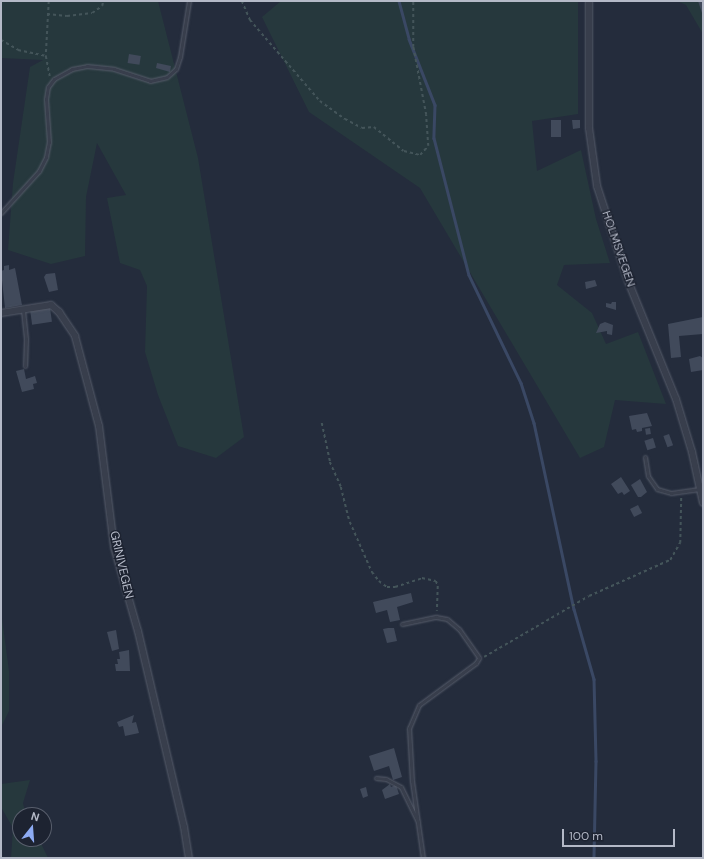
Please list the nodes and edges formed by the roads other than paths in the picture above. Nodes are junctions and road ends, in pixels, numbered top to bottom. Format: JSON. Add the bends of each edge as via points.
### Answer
{"nodes":[{"id":1,"x":189,"y":1,"type":"edge"},
{"id":2,"x":589,"y":1,"type":"edge"},
{"id":3,"x":1,"y":213,"type":"edge"},
{"id":4,"x":23,"y":310,"type":"junction"},
{"id":5,"x":1,"y":313,"type":"edge"},
{"id":6,"x":25,"y":366,"type":"dead end"},
{"id":7,"x":645,"y":457,"type":"dead end"},
{"id":8,"x":701,"y":487,"type":"edge"},
{"id":9,"x":703,"y":503,"type":"edge"},
{"id":10,"x":402,"y":624,"type":"dead end"},
{"id":11,"x":376,"y":778,"type":"dead end"},
{"id":12,"x":419,"y":823,"type":"junction"},
{"id":13,"x":188,"y":858,"type":"edge"},
{"id":14,"x":423,"y":858,"type":"edge"}],
"edges":[{"from":1,"to":3,"type":"lane","via":[[178,64],[167,77],[150,81],[114,69],[87,66],[63,73],[51,82],[46,99],[49,142],[46,157],[39,172]]},
{"from":2,"to":8,"type":"street","name":"HOLMSVEGEN","via":[[589,128],[597,186],[628,281],[676,399]]},
{"from":4,"to":5,"type":"street","name":"GRINIVEGEN"},
{"from":4,"to":6,"type":"lane"},
{"from":4,"to":13,"type":"street","name":"GRINIVEGEN","via":[[42,306],[56,308],[75,336],[99,426],[114,546],[138,631],[184,827]]},
{"from":7,"to":8,"type":"lane","via":[[648,476],[654,486],[671,493]]},
{"from":8,"to":9,"type":"street","name":"HOLMSVEGEN"},
{"from":10,"to":12,"type":"lane","via":[[436,617],[447,619],[459,628],[479,658],[477,662],[436,690],[414,712],[410,728],[410,760]]},
{"from":11,"to":12,"type":"lane","via":[[401,787]]},
{"from":12,"to":14,"type":"lane"}]}
